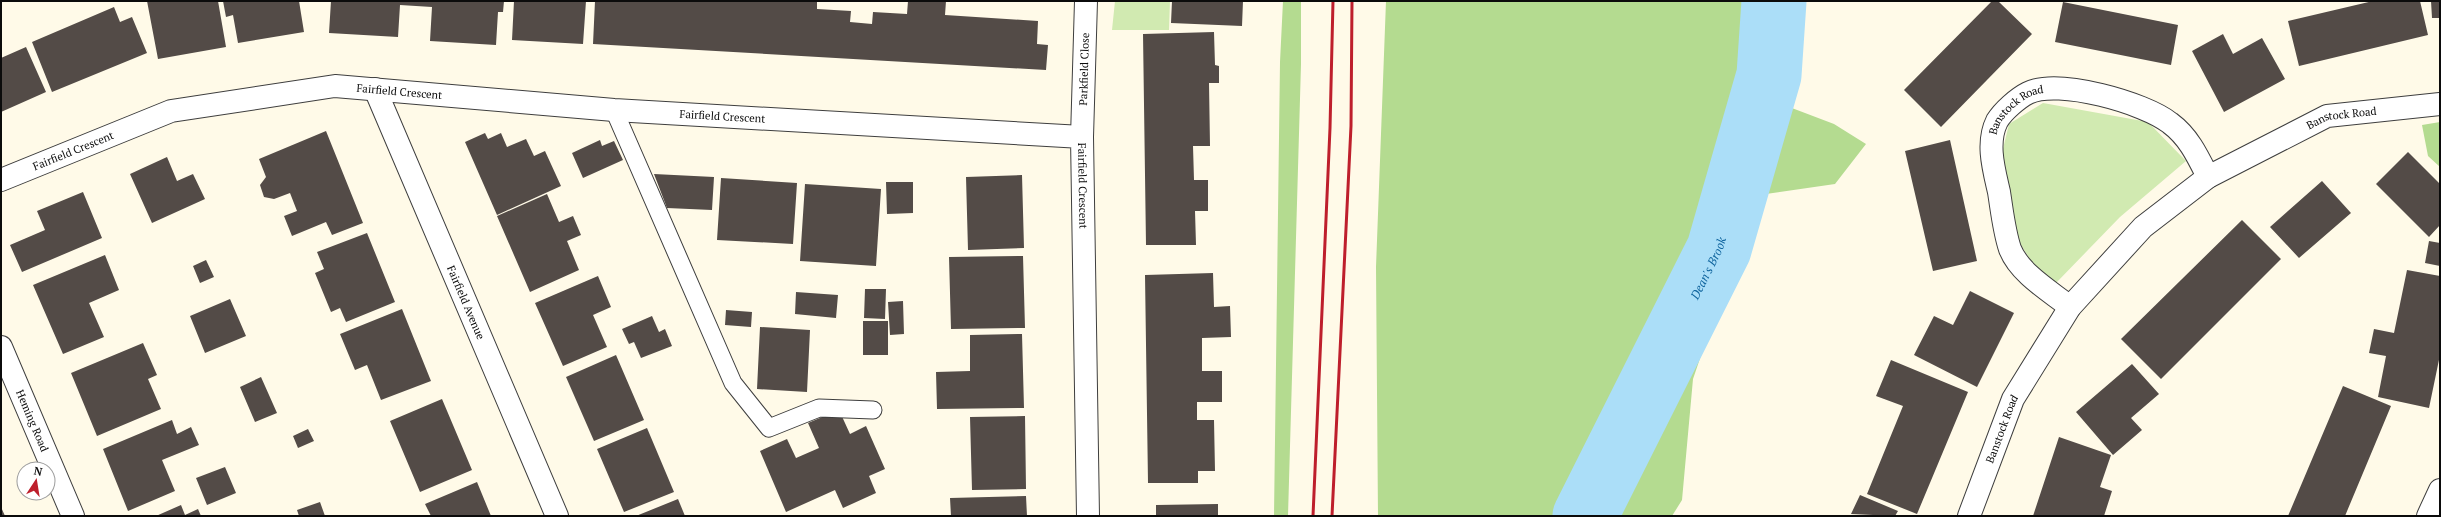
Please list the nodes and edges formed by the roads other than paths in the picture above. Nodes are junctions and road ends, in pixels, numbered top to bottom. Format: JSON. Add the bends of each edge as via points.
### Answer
{"nodes":[{"id":1,"x":1086,"y":1,"type":"edge"},
{"id":2,"x":375,"y":89,"type":"junction"},
{"id":3,"x":2440,"y":104,"type":"edge"},
{"id":4,"x":614,"y":110,"type":"junction"},
{"id":5,"x":1082,"y":137,"type":"junction"},
{"id":6,"x":2208,"y":177,"type":"junction"},
{"id":7,"x":1,"y":180,"type":"edge"},
{"id":8,"x":2070,"y":307,"type":"junction"},
{"id":9,"x":1,"y":348,"type":"edge"},
{"id":10,"x":873,"y":410,"type":"dead end"},
{"id":11,"x":2440,"y":490,"type":"edge"},
{"id":12,"x":73,"y":516,"type":"edge"},
{"id":13,"x":557,"y":516,"type":"edge"},
{"id":14,"x":1088,"y":516,"type":"edge"},
{"id":15,"x":1969,"y":516,"type":"edge"},
{"id":16,"x":2428,"y":516,"type":"edge"}],
"edges":[{"from":1,"to":5,"type":"street","name":"Parkfield Close"},
{"from":2,"to":4,"type":"street","name":"Fairfield Crescent"},
{"from":2,"to":7,"type":"street","name":"Fairfield Crescent","via":[[334,86],[171,111]]},
{"from":2,"to":13,"type":"street","name":"Fairfield Avenue"},
{"from":3,"to":6,"type":"street","name":"Banstock Road","via":[[2328,116]]},
{"from":4,"to":5,"type":"street","name":"Fairfield Crescent"},
{"from":4,"to":10,"type":"lane","via":[[733,383],[769,428],[819,408]]},
{"from":5,"to":14,"type":"street","name":"Fairfield Crescent"},
{"from":6,"to":8,"type":"street","name":"Banstock Road","via":[[2143,227]]},
{"from":6,"to":8,"type":"street","name":"Banstock Road","via":[[2184,134],[2170,122],[2128,102],[2075,91],[2049,89],[2029,92],[2011,105],[1998,120],[1993,135],[1992,156],[2011,250],[2020,266]]},
{"from":8,"to":15,"type":"street","name":"Banstock Road","via":[[2013,399]]},
{"from":9,"to":12,"type":"street","name":"Heming Road"},
{"from":11,"to":16,"type":"street"}]}
